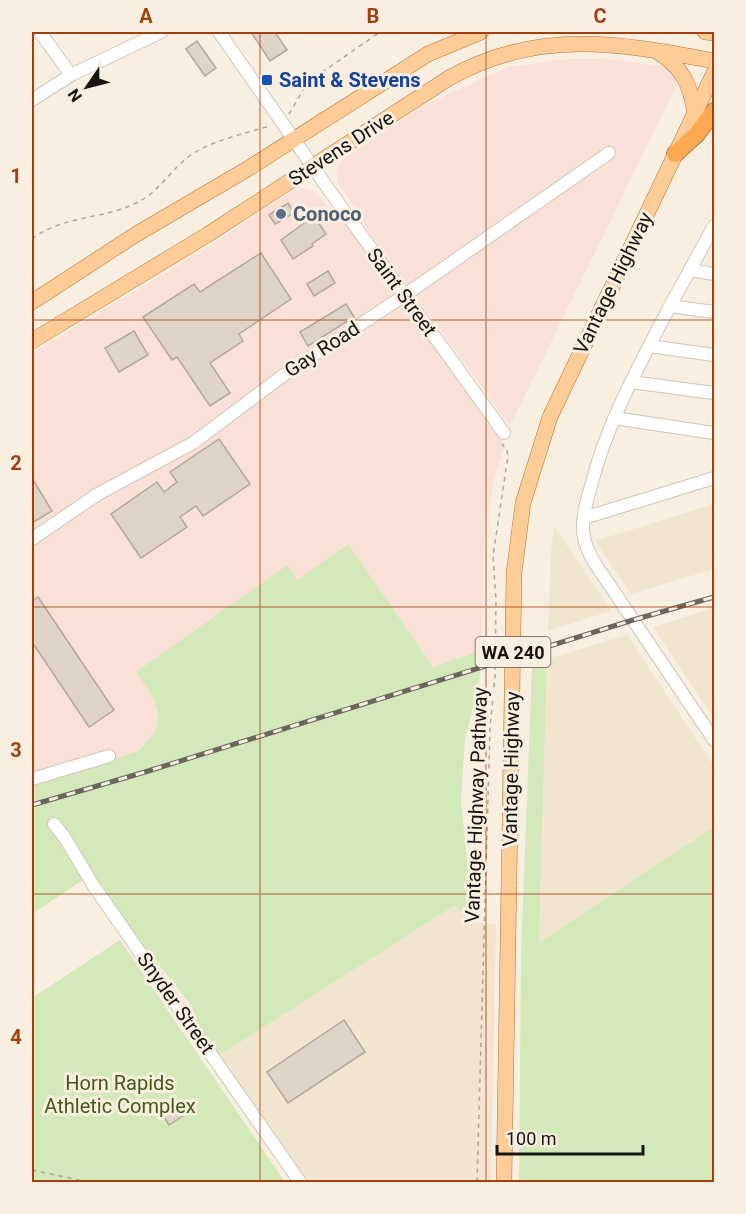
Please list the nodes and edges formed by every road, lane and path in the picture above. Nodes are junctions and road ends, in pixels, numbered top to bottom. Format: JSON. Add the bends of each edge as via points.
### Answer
{"nodes":[{"id":1,"x":40,"y":32,"type":"edge"},
{"id":2,"x":161,"y":32,"type":"edge"},
{"id":3,"x":219,"y":32,"type":"edge"},
{"id":4,"x":380,"y":32,"type":"edge"},
{"id":5,"x":482,"y":32,"type":"edge"},
{"id":6,"x":705,"y":32,"type":"edge"},
{"id":7,"x":714,"y":33,"type":"edge"},
{"id":8,"x":657,"y":51,"type":"junction"},
{"id":9,"x":714,"y":61,"type":"edge"},
{"id":10,"x":714,"y":73,"type":"edge"},
{"id":11,"x":71,"y":75,"type":"junction"},
{"id":12,"x":32,"y":100,"type":"edge"},
{"id":13,"x":714,"y":111,"type":"edge"},
{"id":14,"x":695,"y":113,"type":"junction"},
{"id":15,"x":280,"y":120,"type":"junction"},
{"id":16,"x":294,"y":140,"type":"junction"},
{"id":17,"x":609,"y":153,"type":"dead end"},
{"id":18,"x":675,"y":154,"type":"junction"},
{"id":19,"x":312,"y":166,"type":"junction"},
{"id":20,"x":713,"y":232,"type":"edge"},
{"id":21,"x":32,"y":239,"type":"edge"},
{"id":22,"x":690,"y":270,"type":"junction"},
{"id":23,"x":714,"y":274,"type":"edge"},
{"id":24,"x":405,"y":295,"type":"junction"},
{"id":25,"x":32,"y":302,"type":"edge"},
{"id":26,"x":670,"y":306,"type":"junction"},
{"id":27,"x":714,"y":312,"type":"edge"},
{"id":28,"x":32,"y":341,"type":"edge"},
{"id":29,"x":649,"y":346,"type":"junction"},
{"id":30,"x":714,"y":355,"type":"edge"},
{"id":31,"x":631,"y":382,"type":"junction"},
{"id":32,"x":714,"y":393,"type":"edge"},
{"id":33,"x":614,"y":418,"type":"junction"},
{"id":34,"x":504,"y":433,"type":"joint"},
{"id":35,"x":714,"y":433,"type":"edge"},
{"id":36,"x":714,"y":478,"type":"edge"},
{"id":37,"x":584,"y":518,"type":"junction"},
{"id":38,"x":32,"y":539,"type":"edge"},
{"id":39,"x":714,"y":740,"type":"edge"},
{"id":40,"x":109,"y":756,"type":"dead end"},
{"id":41,"x":32,"y":779,"type":"edge"},
{"id":42,"x":54,"y":824,"type":"dead end"},
{"id":43,"x":32,"y":1170,"type":"edge"},
{"id":44,"x":88,"y":1182,"type":"edge"},
{"id":45,"x":300,"y":1182,"type":"edge"},
{"id":46,"x":477,"y":1182,"type":"edge"},
{"id":47,"x":504,"y":1182,"type":"edge"}],
"edges":[{"from":1,"to":11,"type":"street"},
{"from":2,"to":11,"type":"street"},
{"from":3,"to":15,"type":"street","name":"Saint Street"},
{"from":4,"to":15,"type":"path","via":[[308,82],[290,113]]},
{"from":5,"to":16,"type":"main road","name":"Stevens Drive","via":[[428,54]]},
{"from":6,"to":7,"type":"main road"},
{"from":8,"to":9,"type":"main road","name":"Stevens Drive"},
{"from":8,"to":14,"type":"main road","via":[[683,74]]},
{"from":8,"to":19,"type":"main road","name":"Stevens Drive","via":[[575,44],[521,49],[490,58],[449,78]]},
{"from":10,"to":14,"type":"main road","name":"Vantage Highway","number":"WA 240"},
{"from":11,"to":12,"type":"street"},
{"from":13,"to":18,"type":"highway","number":"WA 240"},
{"from":14,"to":18,"type":"main road","name":"Vantage Highway","number":"WA 240"},
{"from":15,"to":16,"type":"street","name":"Saint Street"},
{"from":15,"to":21,"type":"path","via":[[195,152],[158,189],[137,203],[56,224]]},
{"from":16,"to":19,"type":"street","name":"Saint Street"},
{"from":16,"to":25,"type":"main road","name":"Stevens Drive","via":[[128,239]]},
{"from":17,"to":24,"type":"street","name":"Gay Road"},
{"from":18,"to":47,"type":"main road","name":"Vantage Highway","number":"WA 240","via":[[550,417],[532,468],[520,520],[514,573]]},
{"from":19,"to":24,"type":"street","name":"Saint Street"},
{"from":19,"to":28,"type":"main road","name":"Stevens Drive"},
{"from":20,"to":22,"type":"street"},
{"from":22,"to":23,"type":"street"},
{"from":22,"to":26,"type":"street"},
{"from":24,"to":34,"type":"street","name":"Saint Street"},
{"from":24,"to":38,"type":"street","name":"Gay Road","via":[[285,374],[194,442],[98,494]]},
{"from":26,"to":27,"type":"street"},
{"from":26,"to":29,"type":"street"},
{"from":29,"to":30,"type":"street"},
{"from":29,"to":31,"type":"street"},
{"from":31,"to":32,"type":"street"},
{"from":31,"to":33,"type":"street"},
{"from":33,"to":35,"type":"street"},
{"from":33,"to":37,"type":"street","via":[[595,470]]},
{"from":34,"to":46,"type":"path","name":"Vantage Highway Pathway","via":[[500,442],[508,456],[493,556],[495,677],[490,728]]},
{"from":36,"to":37,"type":"street"},
{"from":37,"to":39,"type":"street","via":[[584,539],[591,556]]},
{"from":40,"to":41,"type":"street"},
{"from":42,"to":45,"type":"street","name":"Snyder Street"},
{"from":43,"to":44,"type":"path"}]}
